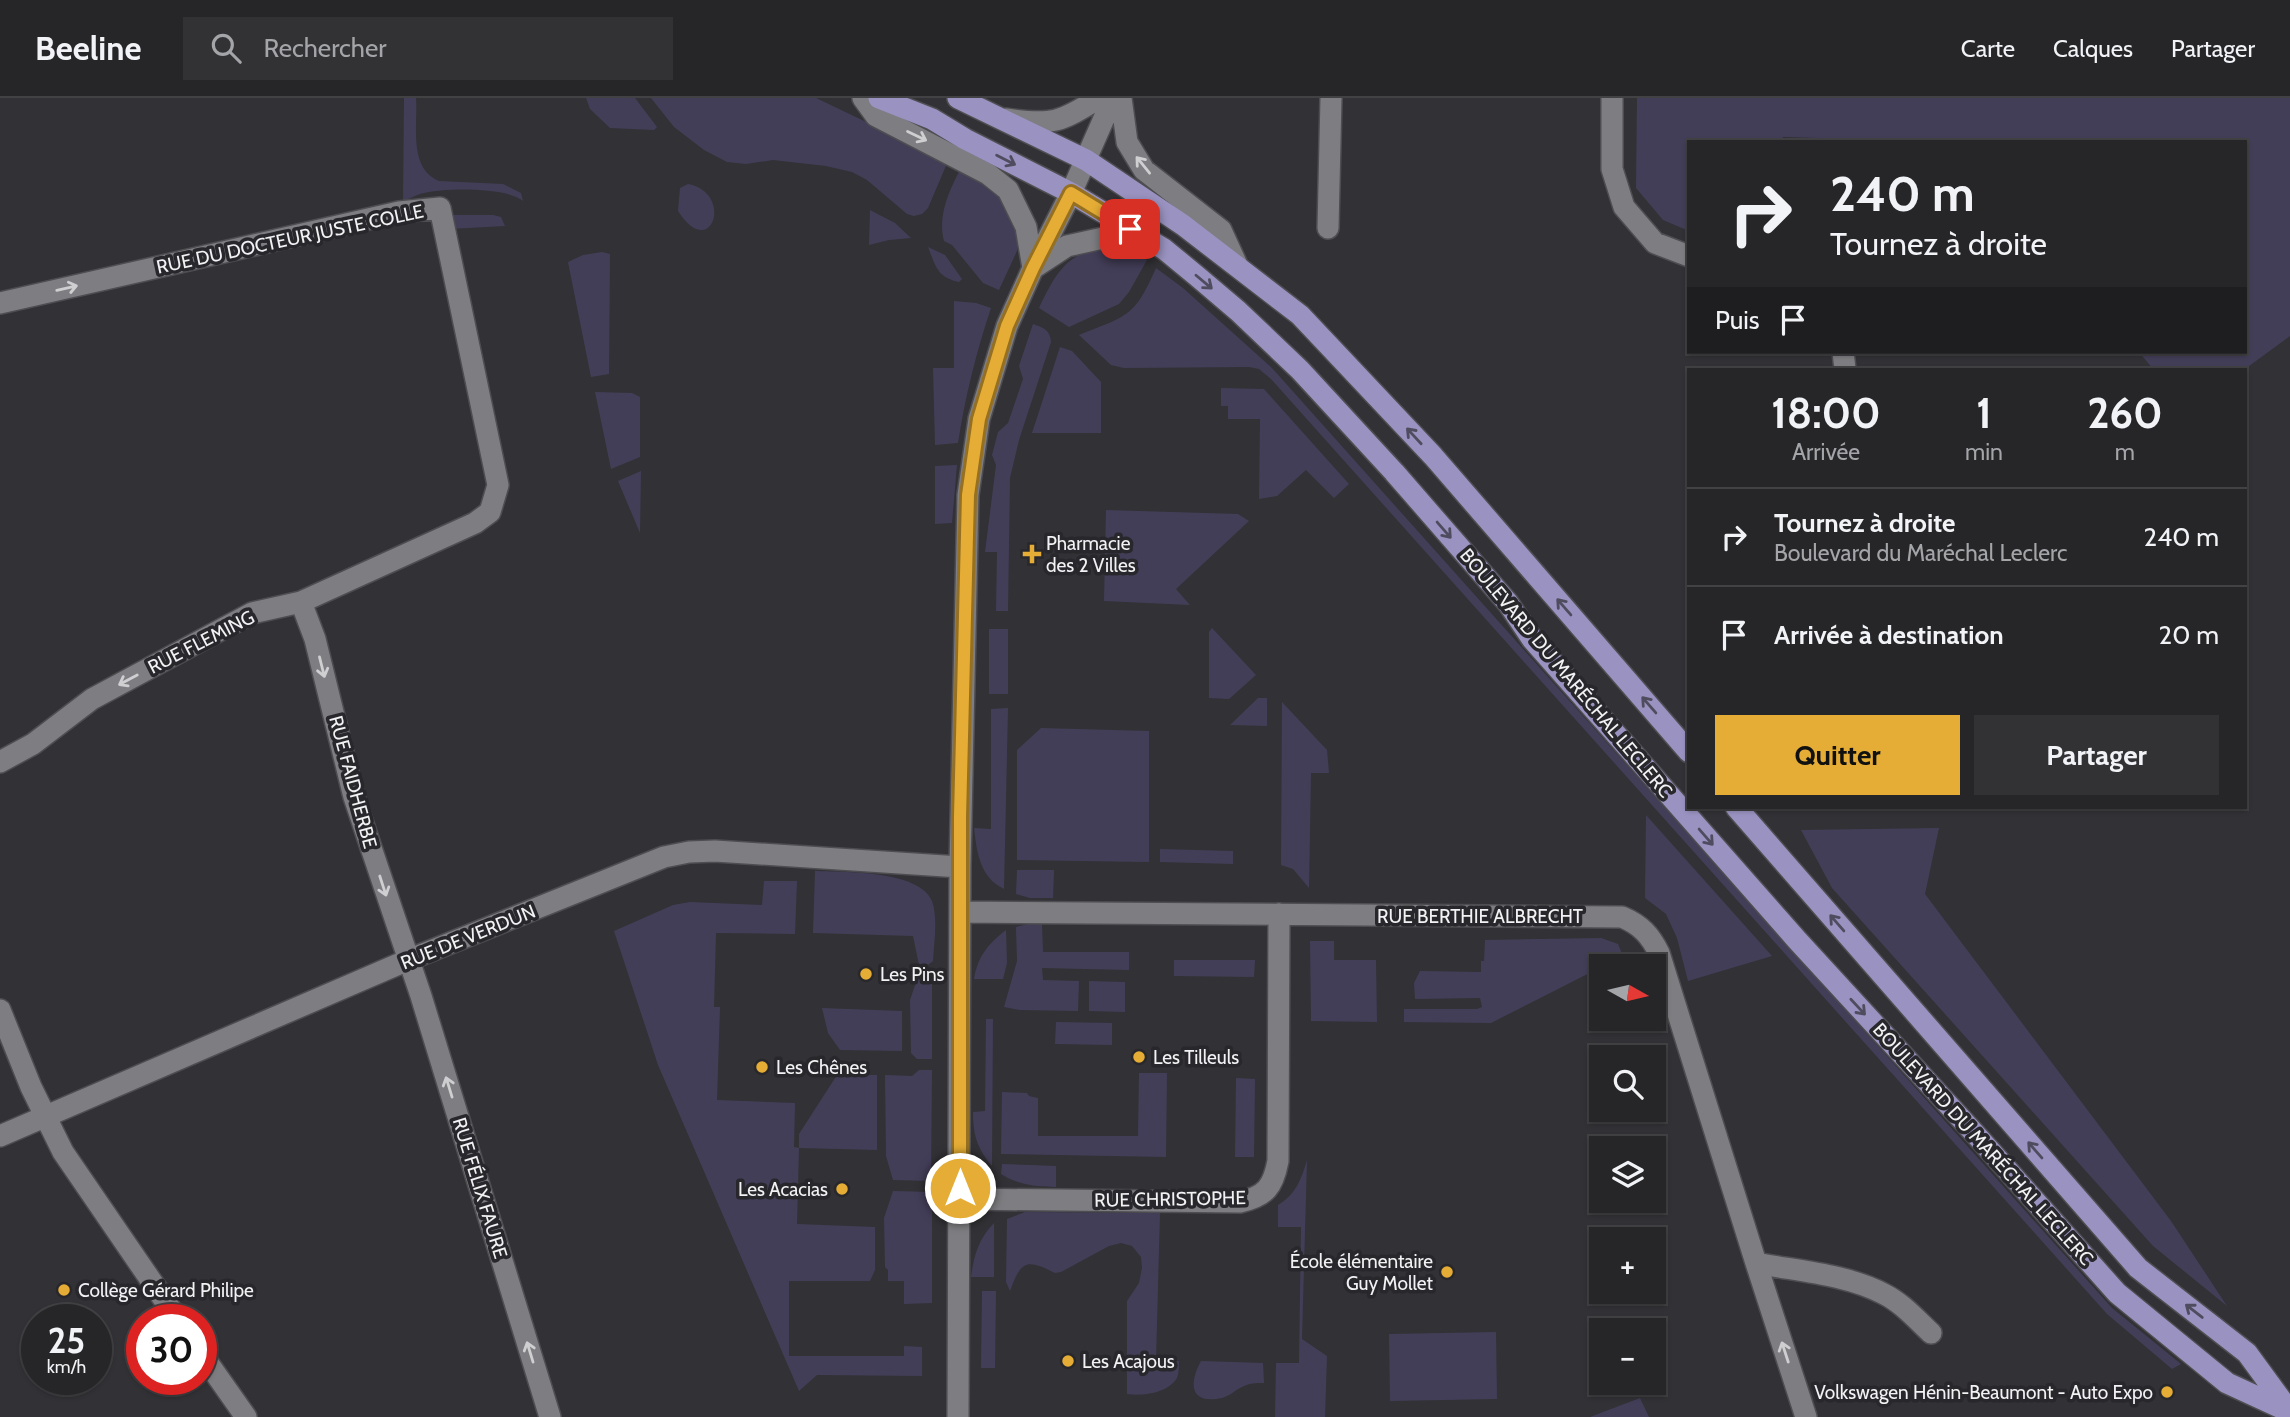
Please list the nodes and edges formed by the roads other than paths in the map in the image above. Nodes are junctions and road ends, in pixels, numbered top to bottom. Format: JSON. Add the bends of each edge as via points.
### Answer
{"nodes":[{"id":1,"x":863,"y":98,"type":"edge"},
{"id":2,"x":880,"y":98,"type":"edge"},
{"id":3,"x":958,"y":98,"type":"edge"},
{"id":4,"x":1099,"y":98,"type":"edge"},
{"id":5,"x":1114,"y":98,"type":"edge"},
{"id":6,"x":1121,"y":98,"type":"edge"},
{"id":7,"x":1331,"y":98,"type":"edge"},
{"id":8,"x":1612,"y":98,"type":"edge"},
{"id":9,"x":1000,"y":118,"type":"junction"},
{"id":10,"x":1086,"y":160,"type":"junction"},
{"id":11,"x":1071,"y":193,"type":"junction"},
{"id":12,"x":1328,"y":228,"type":"dead end"},
{"id":13,"x":1150,"y":240,"type":"junction"},
{"id":14,"x":1687,"y":255,"type":"edge"},
{"id":15,"x":1237,"y":265,"type":"junction"},
{"id":16,"x":1033,"y":268,"type":"junction"},
{"id":17,"x":0,"y":303,"type":"edge"},
{"id":18,"x":490,"y":512,"type":"joint"},
{"id":19,"x":301,"y":602,"type":"junction"},
{"id":20,"x":1687,"y":750,"type":"edge"},
{"id":21,"x":0,"y":762,"type":"edge"},
{"id":22,"x":1738,"y":809,"type":"edge"},
{"id":23,"x":960,"y":867,"type":"junction"},
{"id":24,"x":960,"y":912,"type":"junction"},
{"id":25,"x":1279,"y":914,"type":"junction"},
{"id":26,"x":408,"y":960,"type":"junction"},
{"id":27,"x":0,"y":1010,"type":"edge"},
{"id":28,"x":45,"y":1118,"type":"junction"},
{"id":29,"x":0,"y":1136,"type":"edge"},
{"id":30,"x":959,"y":1199,"type":"junction"},
{"id":31,"x":1756,"y":1263,"type":"junction"},
{"id":32,"x":167,"y":1304,"type":"edge"},
{"id":33,"x":1931,"y":1333,"type":"dead end"},
{"id":34,"x":217,"y":1376,"type":"edge"},
{"id":35,"x":2290,"y":1411,"type":"edge"},
{"id":36,"x":246,"y":1417,"type":"edge"},
{"id":37,"x":550,"y":1417,"type":"edge"},
{"id":38,"x":958,"y":1417,"type":"edge"},
{"id":39,"x":1807,"y":1417,"type":"edge"}],
"edges":[{"from":1,"to":16,"type":"street","one_way":true,"via":[[876,117],[988,174],[1008,190],[1026,227]]},
{"from":2,"to":11,"type":"main road","name":"BOULEVARD DU MARÉCHAL LECLERC","one_way":true},
{"from":3,"to":9,"type":"main road","name":"BOULEVARD DU MARÉCHAL LECLERC"},
{"from":4,"to":9,"type":"street","via":[[1064,119],[1037,124]]},
{"from":5,"to":10,"type":"street"},
{"from":15,"to":6,"type":"street","one_way":true,"via":[[1221,230],[1144,170],[1127,142]]},
{"from":7,"to":12,"type":"street"},
{"from":8,"to":14,"type":"street","via":[[1612,169],[1624,206],[1655,243]]},
{"from":9,"to":10,"type":"main road","name":"BOULEVARD DU MARÉCHAL LECLERC"},
{"from":10,"to":11,"type":"street"},
{"from":10,"to":15,"type":"main road","name":"BOULEVARD DU MARÉCHAL LECLERC"},
{"from":11,"to":13,"type":"main road","name":"BOULEVARD DU MARÉCHAL LECLERC"},
{"from":11,"to":16,"type":"street"},
{"from":13,"to":16,"type":"street","via":[[1103,238],[1067,246]]},
{"from":13,"to":35,"type":"main road","name":"BOULEVARD DU MARÉCHAL LECLERC","one_way":true,"via":[[1238,311],[1385,462],[1508,603],[1541,649],[1797,940],[2117,1293],[2227,1382]]},
{"from":20,"to":15,"type":"main road","name":"BOULEVARD DU MARÉCHAL LECLERC","one_way":true,"via":[[1433,456],[1300,315]]},
{"from":16,"to":23,"type":"street","via":[[1007,326],[979,419],[968,495]]},
{"from":17,"to":18,"type":"street","name":"RUE DU DOCTEUR JUSTE COLLE","one_way":true,"via":[[398,212],[440,208],[498,485]]},
{"from":18,"to":19,"type":"street","name":"RUE FLEMING"},
{"from":19,"to":21,"type":"street","name":"RUE FLEMING","one_way":true,"via":[[252,613],[92,699],[33,744]]},
{"from":19,"to":26,"type":"street","name":"RUE FAIDHERBE","one_way":true,"via":[[315,639],[354,797]]},
{"from":35,"to":22,"type":"main road","name":"BOULEVARD DU MARÉCHAL LECLERC","one_way":true,"via":[[2248,1353],[2137,1268]]},
{"from":23,"to":24,"type":"street"},
{"from":23,"to":26,"type":"street","name":"RUE DE VERDUN","via":[[689,852],[664,857]]},
{"from":24,"to":25,"type":"street","name":"RUE BERTHIE ALBRECHT"},
{"from":24,"to":30,"type":"street"},
{"from":25,"to":30,"type":"street","name":"RUE CHRISTOPHE","via":[[1278,1161],[1265,1192],[1240,1202]]},
{"from":25,"to":31,"type":"street","name":"RUE BERTHIE ALBRECHT","via":[[1622,917],[1637,923],[1659,953]]},
{"from":26,"to":28,"type":"street","name":"RUE DE VERDUN"},
{"from":37,"to":26,"type":"street","name":"RUE FÉLIX FAURE","one_way":true},
{"from":27,"to":28,"type":"street"},
{"from":28,"to":29,"type":"street","name":"RUE DE VERDUN"},
{"from":28,"to":32,"type":"street","via":[[63,1152]]},
{"from":30,"to":38,"type":"street"},
{"from":31,"to":33,"type":"street","via":[[1853,1282],[1884,1294]]},
{"from":39,"to":31,"type":"street","name":"RUE BERTHIE ALBRECHT","one_way":true},
{"from":34,"to":36,"type":"street"}]}
